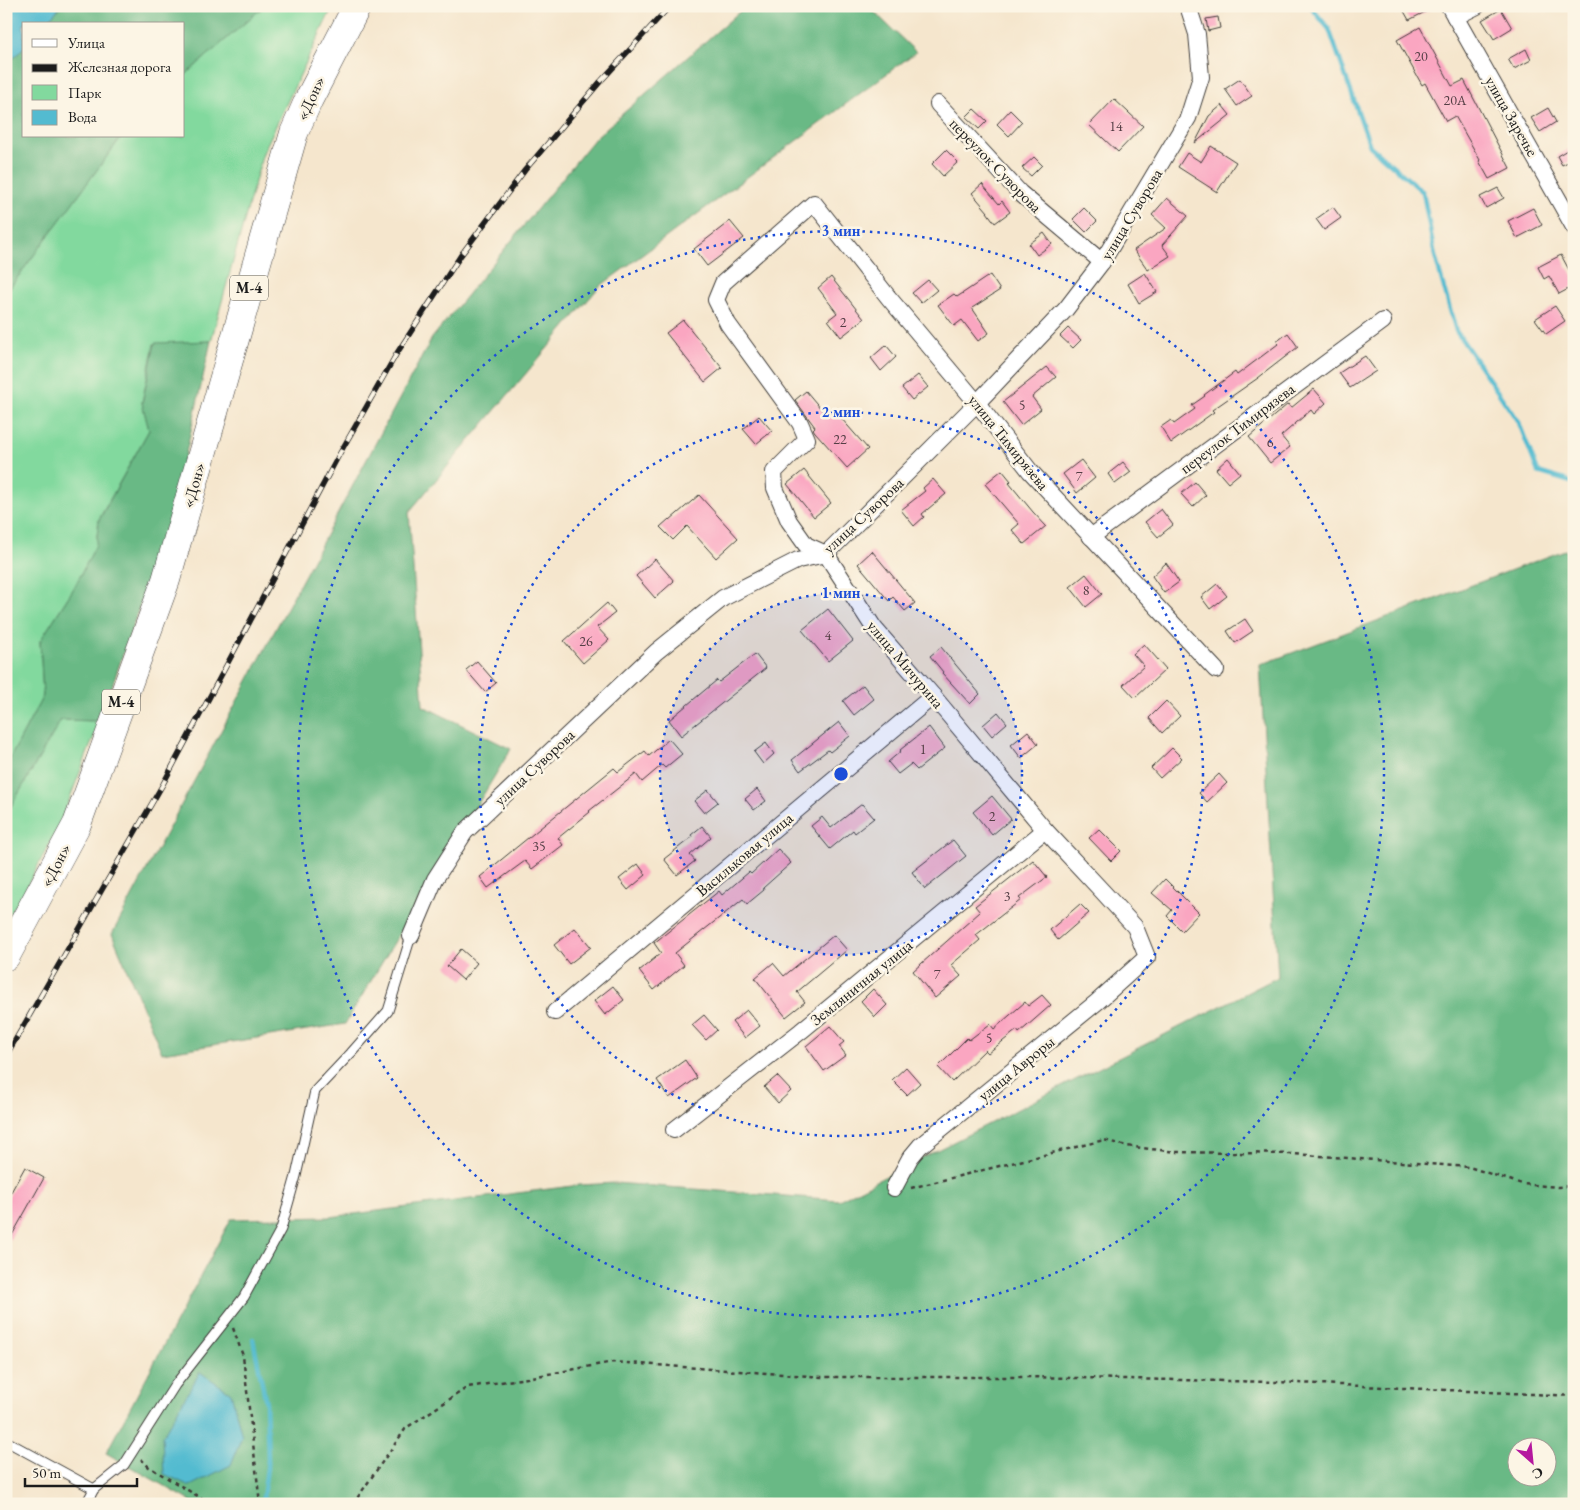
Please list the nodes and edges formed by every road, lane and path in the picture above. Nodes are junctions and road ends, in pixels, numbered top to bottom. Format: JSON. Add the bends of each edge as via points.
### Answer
{"nodes":[{"id":1,"x":357,"y":6,"type":"edge"},
{"id":2,"x":1188,"y":6,"type":"edge"},
{"id":3,"x":1477,"y":6,"type":"edge"},
{"id":4,"x":1452,"y":12,"type":"edge"},
{"id":5,"x":938,"y":104,"type":"dead end"},
{"id":6,"x":1568,"y":201,"type":"edge"},
{"id":7,"x":814,"y":203,"type":"joint"},
{"id":8,"x":1574,"y":227,"type":"edge"},
{"id":9,"x":1102,"y":262,"type":"junction"},
{"id":10,"x":1382,"y":321,"type":"dead end"},
{"id":11,"x":977,"y":403,"type":"junction"},
{"id":12,"x":1091,"y":536,"type":"junction"},
{"id":13,"x":826,"y":554,"type":"junction"},
{"id":14,"x":1216,"y":670,"type":"dead end"},
{"id":15,"x":933,"y":696,"type":"junction"},
{"id":16,"x":1045,"y":830,"type":"junction"},
{"id":17,"x":411,"y":936,"type":"joint"},
{"id":18,"x":6,"y":956,"type":"edge"},
{"id":19,"x":1148,"y":957,"type":"joint"},
{"id":20,"x":555,"y":1012,"type":"dead end"},
{"id":21,"x":674,"y":1130,"type":"dead end"},
{"id":22,"x":1574,"y":1186,"type":"edge"},
{"id":23,"x":894,"y":1188,"type":"joint"},
{"id":24,"x":229,"y":1317,"type":"junction"},
{"id":25,"x":1574,"y":1396,"type":"edge"},
{"id":26,"x":6,"y":1442,"type":"edge"},
{"id":27,"x":135,"y":1447,"type":"junction"},
{"id":28,"x":94,"y":1490,"type":"junction"},
{"id":29,"x":86,"y":1504,"type":"edge"},
{"id":30,"x":211,"y":1504,"type":"edge"},
{"id":31,"x":260,"y":1504,"type":"edge"},
{"id":32,"x":353,"y":1504,"type":"edge"}],
"edges":[{"from":1,"to":18,"type":"highway","name":"«Дон»","number":"М-4","via":[[294,133],[166,580],[77,824]]},
{"from":2,"to":9,"type":"street","name":"улица Суворова","via":[[1197,34],[1202,77],[1188,118]]},
{"from":3,"to":4,"type":"street"},
{"from":4,"to":6,"type":"street","name":"улица Заречье"},
{"from":5,"to":9,"type":"street","name":"переулок Суворова","via":[[1020,193]]},
{"from":6,"to":8,"type":"street","name":"улица Заречье"},
{"from":7,"to":11,"type":"street","name":"улица Тимирязева"},
{"from":7,"to":13,"type":"street","name":"улица Мичурина","via":[[723,283],[716,300],[728,324],[800,423],[807,439],[774,472],[776,488],[788,522],[806,545]]},
{"from":9,"to":11,"type":"street","name":"улица Суворова","via":[[1066,309]]},
{"from":10,"to":12,"type":"street","name":"переулок Тимирязева"},
{"from":11,"to":12,"type":"street","name":"улица Тимирязева","via":[[1030,471]]},
{"from":11,"to":13,"type":"street","name":"улица Суворова"},
{"from":12,"to":14,"type":"street","name":"улица Тимирязева"},
{"from":13,"to":15,"type":"street","name":"улица Мичурина","via":[[874,628]]},
{"from":13,"to":17,"type":"street","name":"улица Суворова","via":[[798,560],[723,598],[656,652],[465,832],[434,880]]},
{"from":15,"to":16,"type":"street","name":"улица Мичурина"},
{"from":15,"to":20,"type":"street","name":"Васильковая улица"},
{"from":16,"to":19,"type":"street","name":"улица Мичурина","via":[[1135,928]]},
{"from":16,"to":21,"type":"street","name":"Земляничная улица","via":[[801,1031]]},
{"from":17,"to":24,"type":"lane","via":[[388,1011],[315,1091],[281,1228],[244,1297]]},
{"from":19,"to":23,"type":"street","name":"улица Авроры","via":[[1098,1002],[920,1146]]},
{"from":22,"to":23,"type":"path","via":[[1522,1184],[1469,1166],[1293,1154],[1176,1152],[1104,1140],[903,1190]]},
{"from":24,"to":27,"type":"lane","via":[[175,1385]]},
{"from":24,"to":31,"type":"path","via":[[243,1356]]},
{"from":25,"to":32,"type":"path","via":[[1026,1376],[823,1377],[613,1362],[468,1387],[406,1428]]},
{"from":26,"to":28,"type":"lane"},
{"from":27,"to":28,"type":"lane","via":[[124,1465]]},
{"from":27,"to":30,"type":"path","via":[[148,1467]]},
{"from":28,"to":29,"type":"lane"}]}
